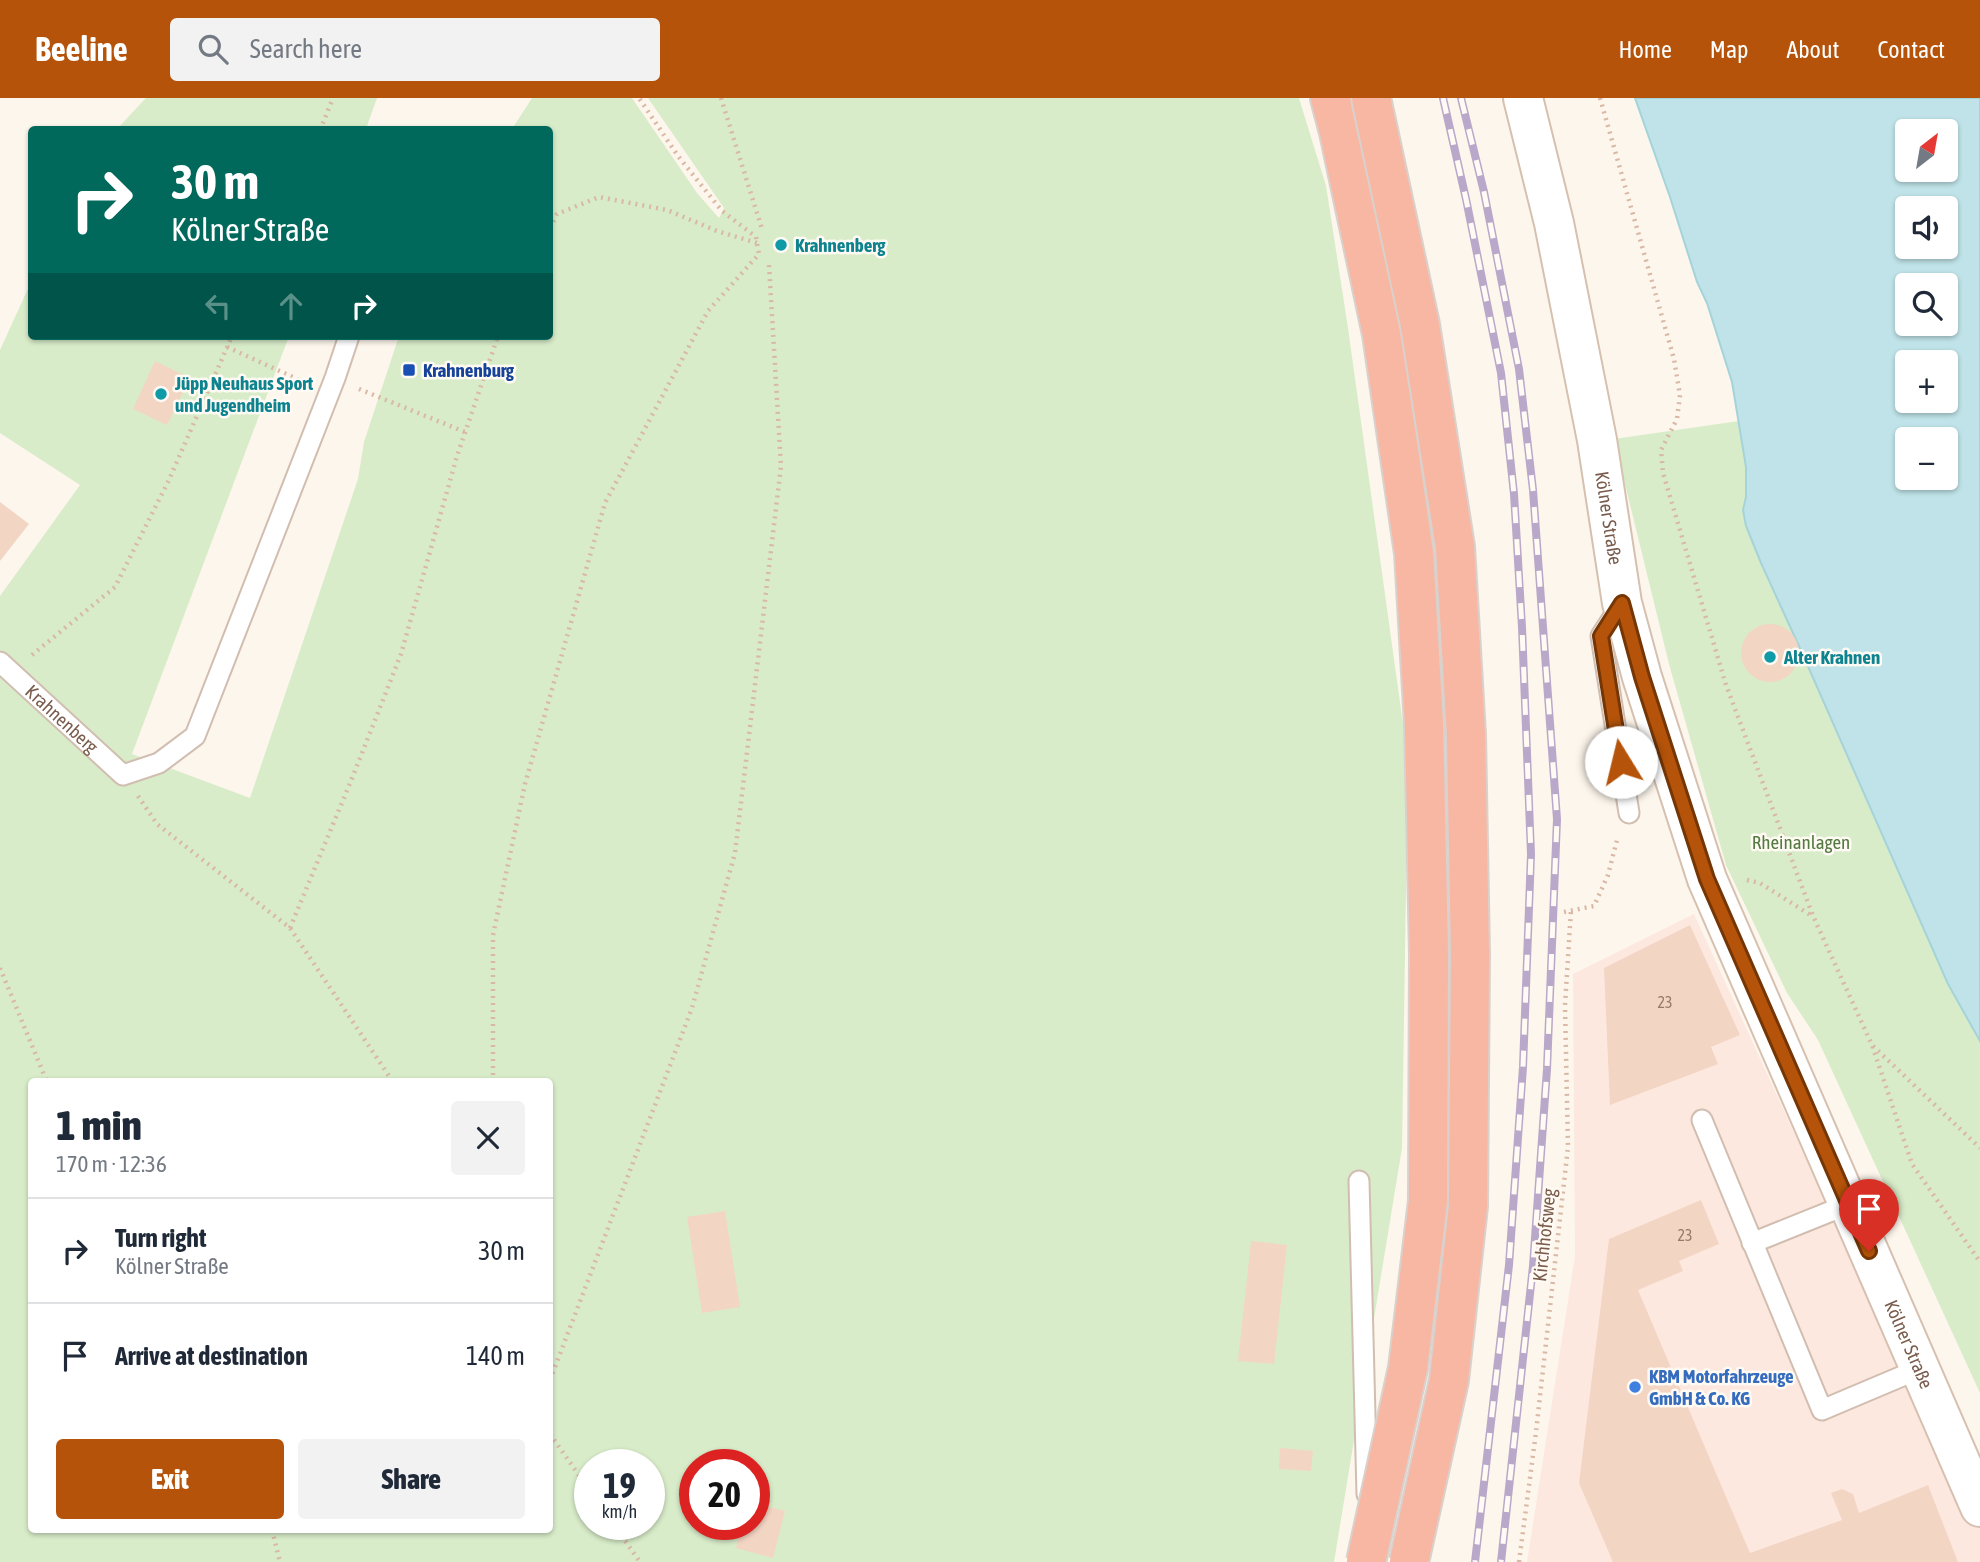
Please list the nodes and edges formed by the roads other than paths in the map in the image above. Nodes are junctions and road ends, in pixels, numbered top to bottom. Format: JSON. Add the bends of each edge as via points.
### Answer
{"nodes":[{"id":1,"x":1329,"y":98,"type":"edge"},
{"id":2,"x":1371,"y":98,"type":"edge"},
{"id":3,"x":1523,"y":98,"type":"edge"},
{"id":4,"x":348,"y":340,"type":"edge"},
{"id":5,"x":1622,"y":603,"type":"junction"},
{"id":6,"x":5,"y":667,"type":"edge"},
{"id":7,"x":1629,"y":813,"type":"road end"},
{"id":8,"x":1702,"y":1120,"type":"dead end"},
{"id":9,"x":1359,"y":1181,"type":"dead end"},
{"id":10,"x":1849,"y":1204,"type":"junction"},
{"id":11,"x":1752,"y":1243,"type":"junction"},
{"id":12,"x":1919,"y":1368,"type":"junction"},
{"id":13,"x":1980,"y":1507,"type":"edge"},
{"id":14,"x":1368,"y":1562,"type":"edge"},
{"id":15,"x":1409,"y":1562,"type":"edge"}],
"edges":[{"from":1,"to":14,"type":"highway","bridge":true,"via":[[1384,348],[1414,553],[1424,724],[1428,1201],[1408,1368]]},
{"from":2,"to":15,"type":"highway","bridge":true,"via":[[1420,325],[1455,547],[1466,735],[1468,1206],[1449,1380]]},
{"from":3,"to":5,"type":"street","name":"Kölner Straße","via":[[1554,223],[1597,440]]},
{"from":4,"to":6,"type":"lane","name":"Krahnenberg","via":[[195,736],[159,763],[123,775]]},
{"from":5,"to":7,"type":"lane","via":[[1601,636]]},
{"from":5,"to":10,"type":"street","name":"Kölner Straße","via":[[1707,879]]},
{"from":8,"to":11,"type":"lane"},
{"from":9,"to":14,"type":"lane"},
{"from":10,"to":11,"type":"lane"},
{"from":10,"to":12,"type":"street","name":"Kölner Straße"},
{"from":11,"to":12,"type":"lane","via":[[1822,1410]]},
{"from":12,"to":13,"type":"street","name":"Kölner Straße"}]}
